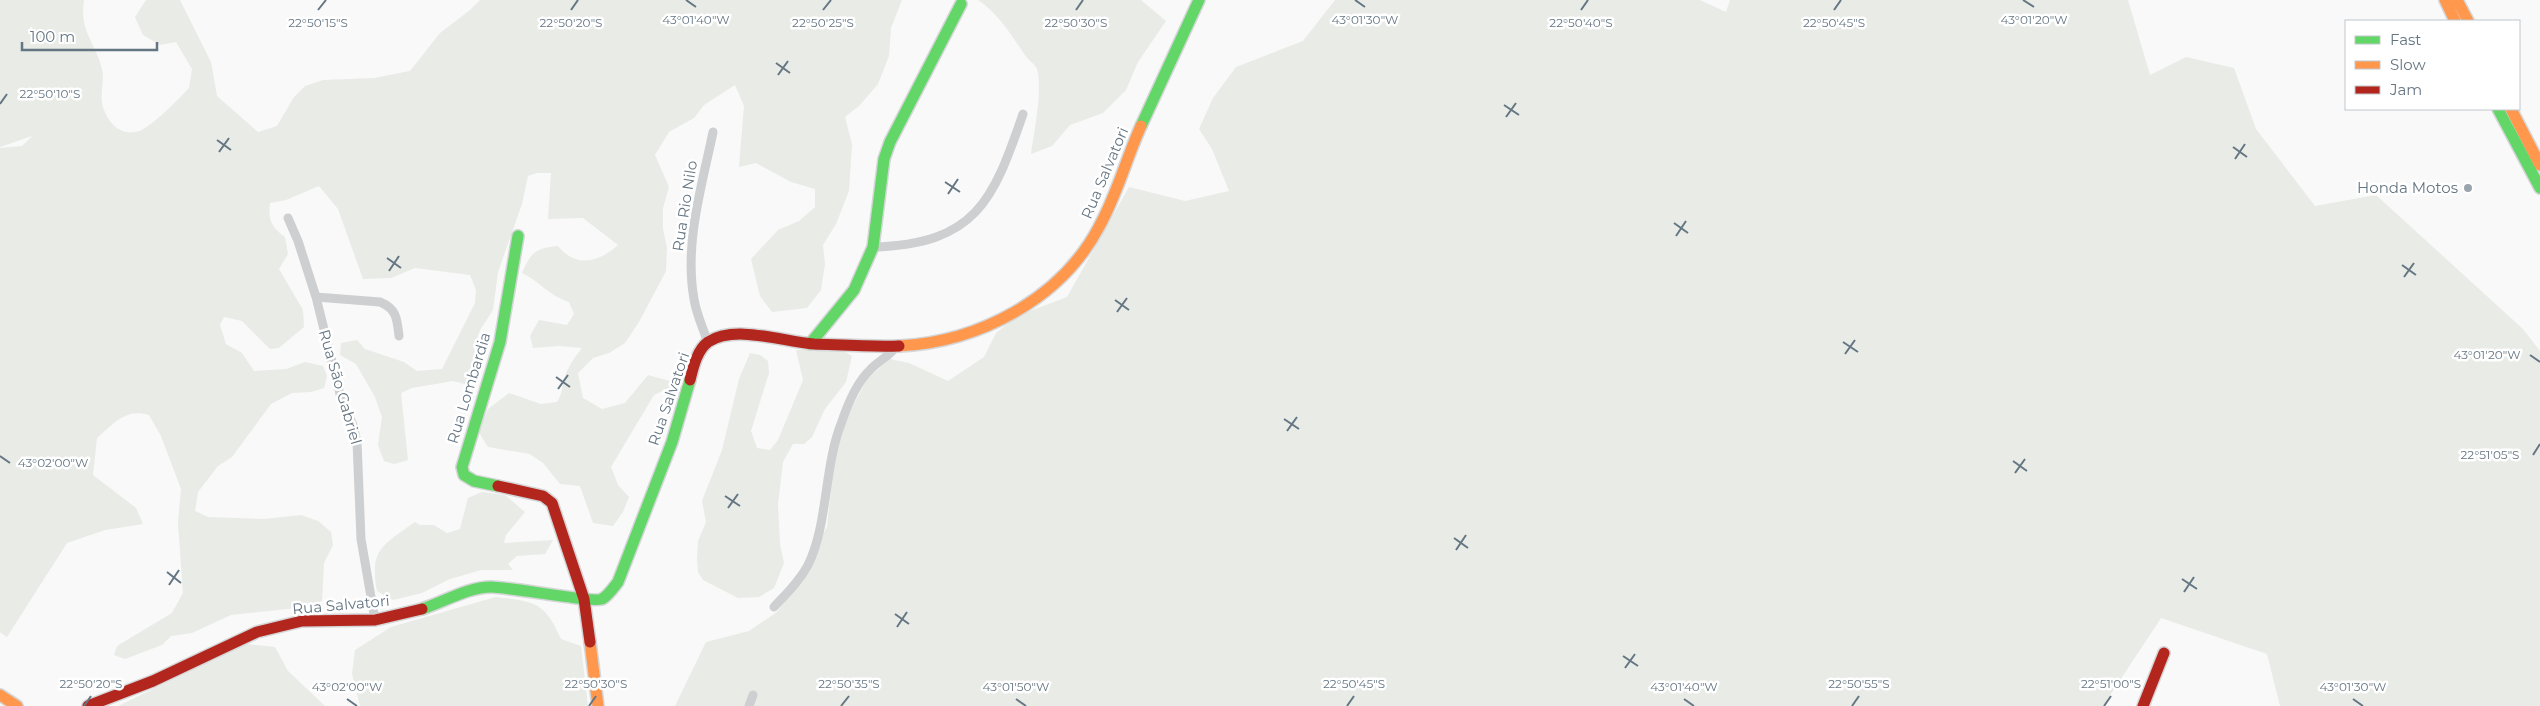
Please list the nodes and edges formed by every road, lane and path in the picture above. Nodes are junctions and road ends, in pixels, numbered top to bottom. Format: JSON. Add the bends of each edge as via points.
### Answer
{"nodes":[{"id":1,"x":1199,"y":0,"type":"edge"},
{"id":2,"x":2445,"y":0,"type":"edge"},
{"id":3,"x":2457,"y":0,"type":"edge"},
{"id":4,"x":962,"y":4,"type":"dead end"},
{"id":5,"x":2455,"y":20,"type":"edge"},
{"id":6,"x":2467,"y":20,"type":"edge"},
{"id":7,"x":2499,"y":110,"type":"edge"},
{"id":8,"x":2512,"y":110,"type":"edge"},
{"id":9,"x":1023,"y":114,"type":"dead end"},
{"id":10,"x":713,"y":132,"type":"dead end"},
{"id":11,"x":2540,"y":165,"type":"edge"},
{"id":12,"x":2540,"y":188,"type":"edge"},
{"id":13,"x":288,"y":218,"type":"dead end"},
{"id":14,"x":518,"y":236,"type":"dead end"},
{"id":15,"x":873,"y":248,"type":"junction"},
{"id":16,"x":316,"y":297,"type":"junction"},
{"id":17,"x":399,"y":336,"type":"dead end"},
{"id":18,"x":708,"y":343,"type":"junction"},
{"id":19,"x":810,"y":344,"type":"junction"},
{"id":20,"x":898,"y":344,"type":"junction"},
{"id":21,"x":584,"y":599,"type":"junction"},
{"id":22,"x":774,"y":607,"type":"dead end"},
{"id":23,"x":375,"y":620,"type":"junction"},
{"id":24,"x":2164,"y":653,"type":"dead end"},
{"id":25,"x":0,"y":695,"type":"edge"},
{"id":26,"x":753,"y":695,"type":"dead end"},
{"id":27,"x":18,"y":706,"type":"edge"},
{"id":28,"x":88,"y":706,"type":"edge"},
{"id":29,"x":598,"y":706,"type":"edge"},
{"id":30,"x":749,"y":706,"type":"edge"},
{"id":31,"x":2143,"y":706,"type":"edge"}],
"edges":[{"from":1,"to":20,"type":"main road","name":"Rua Salvatori","via":[[1126,158],[1110,205],[1092,241],[1072,266],[1036,299],[963,336],[922,344]]},
{"from":2,"to":5,"type":"main road"},
{"from":3,"to":6,"type":"main road"},
{"from":4,"to":15,"type":"main road","via":[[890,142],[884,159]]},
{"from":7,"to":12,"type":"main road"},
{"from":8,"to":11,"type":"main road"},
{"from":9,"to":15,"type":"street","via":[[997,184],[980,209],[961,225],[923,243]]},
{"from":10,"to":18,"type":"street","name":"Rua Rio Nilo","via":[[691,257],[694,299]]},
{"from":13,"to":16,"type":"street","name":"Rua São Gabriel"},
{"from":14,"to":21,"type":"main road","name":"Rua Lombardia","via":[[500,342],[462,467],[464,475],[474,481],[542,496],[552,503]]},
{"from":15,"to":19,"type":"main road","via":[[854,290]]},
{"from":16,"to":17,"type":"street","via":[[380,302],[389,306],[394,309]]},
{"from":16,"to":23,"type":"street","name":"Rua São Gabriel","via":[[341,398],[357,442],[361,539]]},
{"from":18,"to":19,"type":"main road","name":"Rua Salvatori","via":[[723,335],[736,335]]},
{"from":18,"to":21,"type":"main road","name":"Rua Salvatori","via":[[697,361],[681,416],[618,582],[604,599]]},
{"from":19,"to":20,"type":"main road","name":"Rua Salvatori"},
{"from":20,"to":22,"type":"street","via":[[870,369],[856,390],[840,424],[816,541],[808,564],[798,581]]},
{"from":21,"to":23,"type":"main road","name":"Rua Salvatori","via":[[490,588]]},
{"from":21,"to":29,"type":"main road"},
{"from":23,"to":28,"type":"main road","name":"Rua Salvatori","via":[[302,621],[257,632],[153,681]]},
{"from":24,"to":31,"type":"main road"},
{"from":25,"to":27,"type":"main road"},
{"from":26,"to":30,"type":"street"}]}
